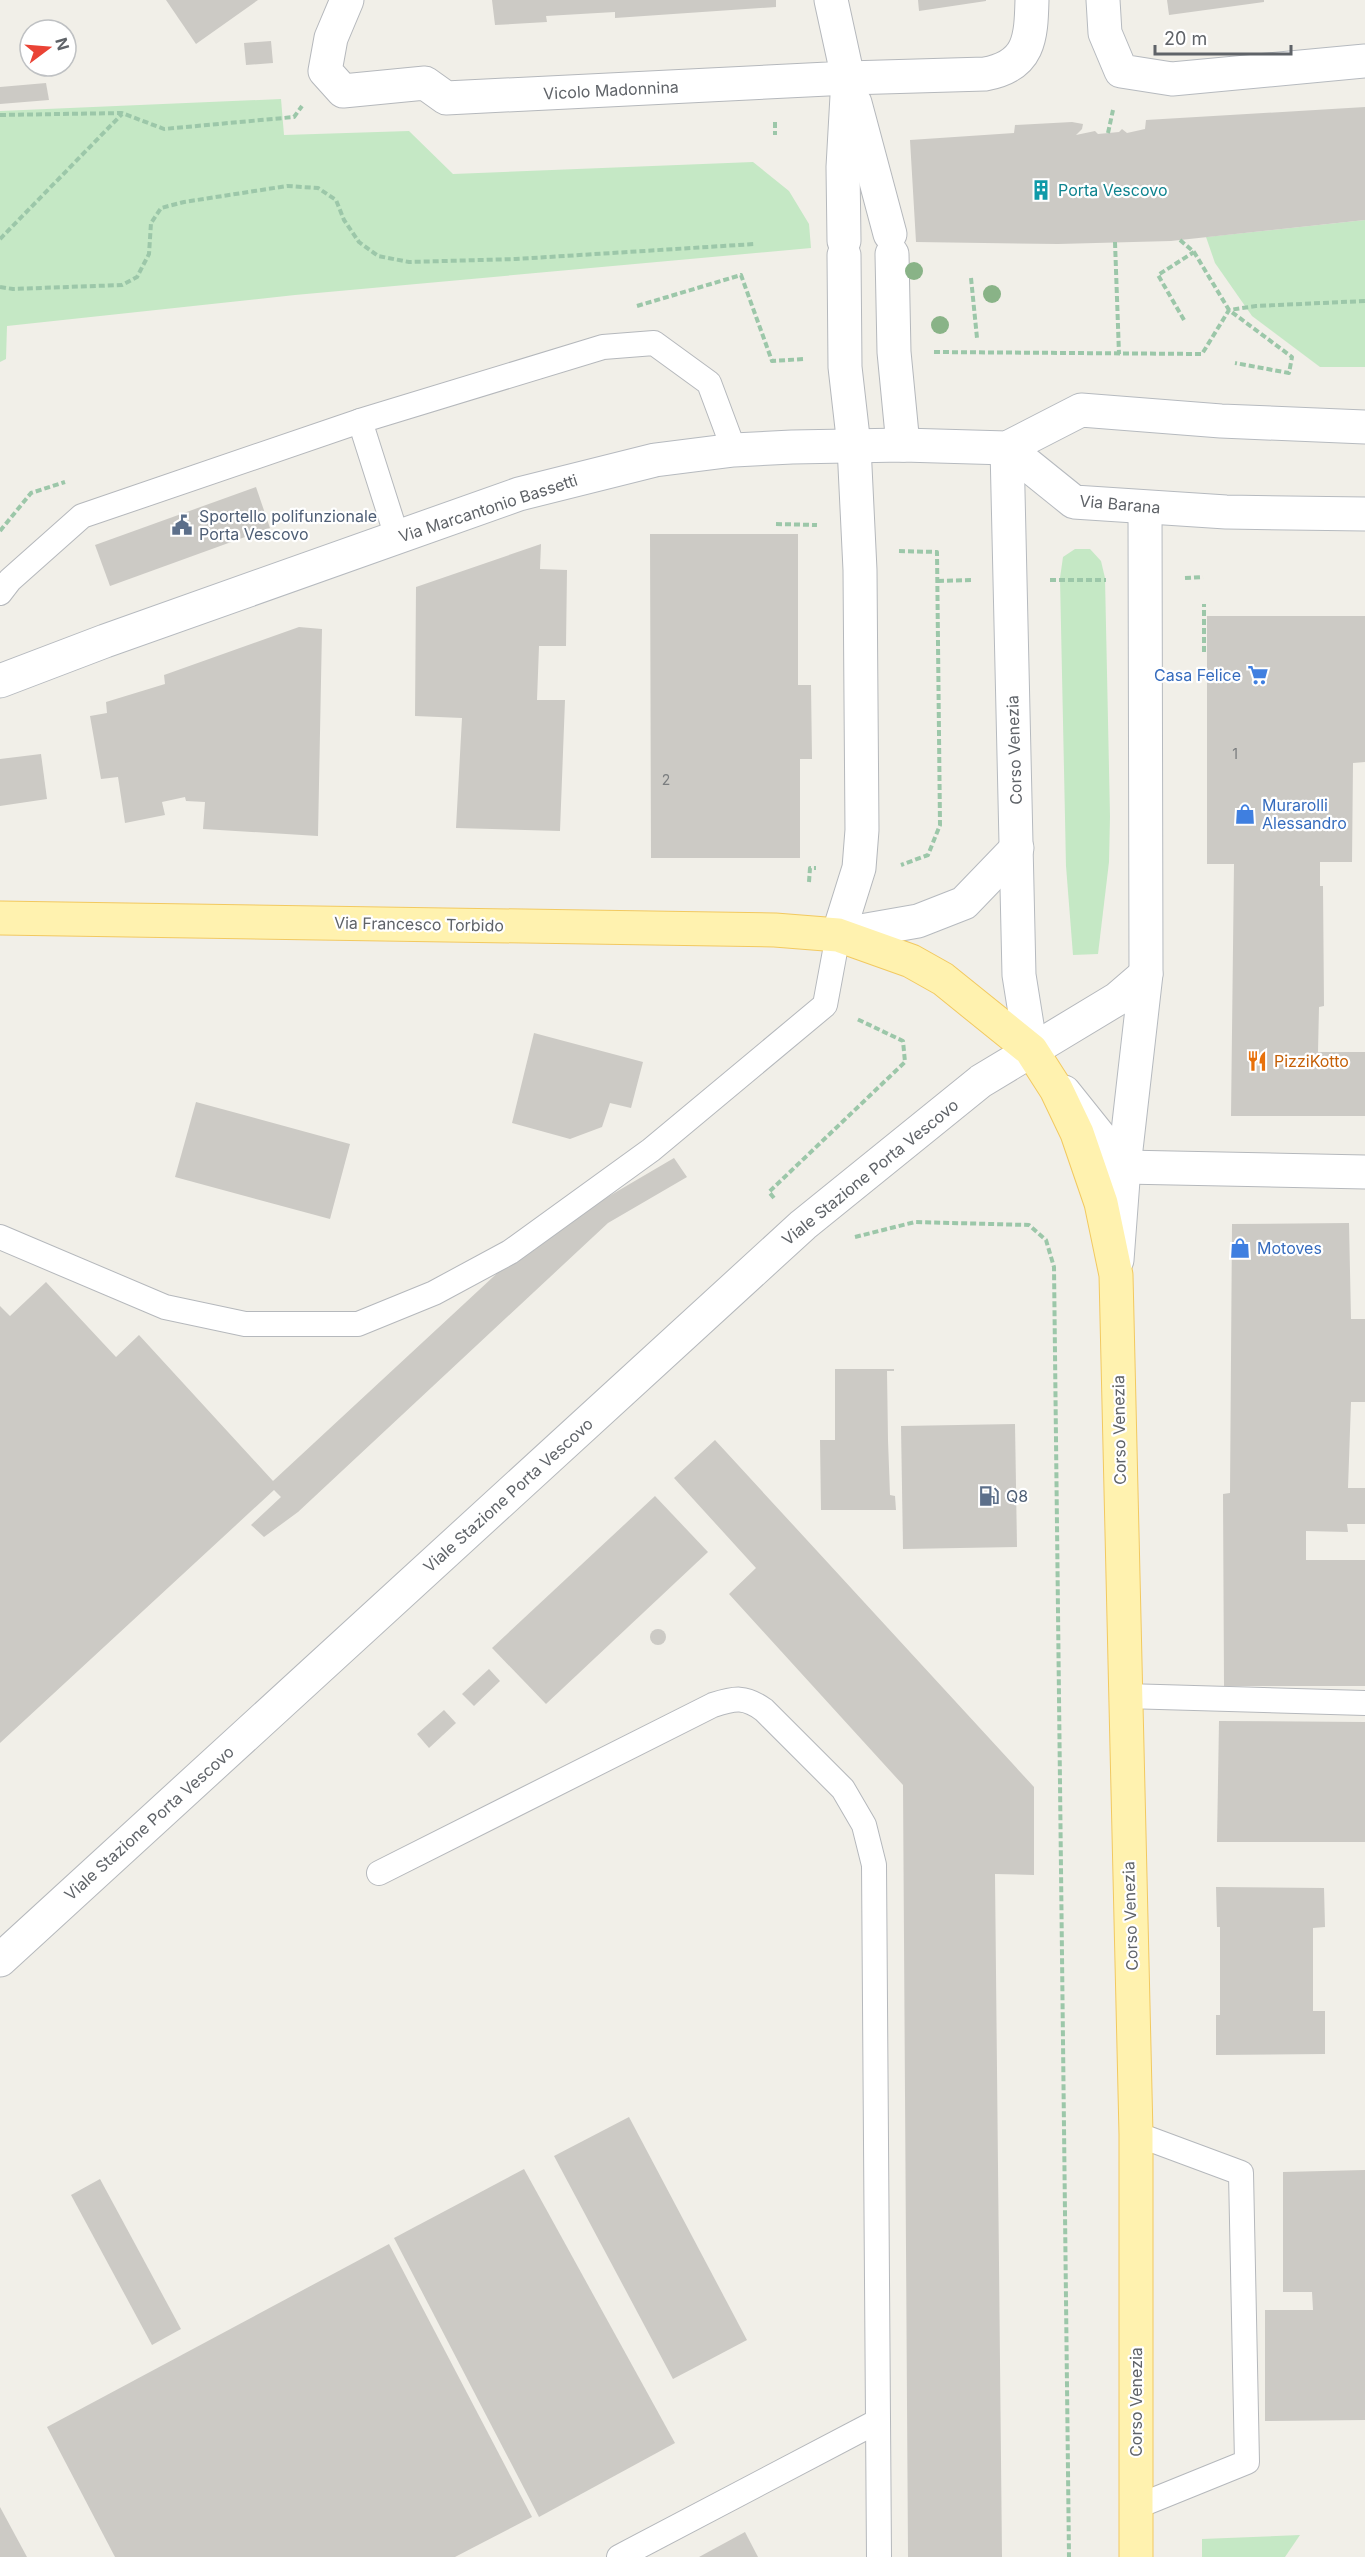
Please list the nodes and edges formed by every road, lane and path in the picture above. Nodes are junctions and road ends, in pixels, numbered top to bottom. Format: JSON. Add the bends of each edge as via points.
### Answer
{"nodes":[{"id":1,"x":347,"y":0,"type":"edge"},
{"id":2,"x":831,"y":0,"type":"edge"},
{"id":3,"x":1032,"y":0,"type":"edge"},
{"id":4,"x":1103,"y":0,"type":"edge"},
{"id":5,"x":1365,"y":61,"type":"edge"},
{"id":6,"x":325,"y":71,"type":"junction"},
{"id":7,"x":848,"y":78,"type":"junction"},
{"id":8,"x":122,"y":113,"type":"junction"},
{"id":9,"x":0,"y":115,"type":"edge"},
{"id":10,"x":0,"y":239,"type":"edge"},
{"id":11,"x":1180,"y":240,"type":"dead end"},
{"id":12,"x":1114,"y":242,"type":"dead end"},
{"id":13,"x":755,"y":244,"type":"dead end"},
{"id":14,"x":1194,"y":252,"type":"junction"},
{"id":15,"x":971,"y":278,"type":"dead end"},
{"id":16,"x":0,"y":287,"type":"edge"},
{"id":17,"x":1365,"y":301,"type":"edge"},
{"id":18,"x":1229,"y":310,"type":"junction"},
{"id":19,"x":1184,"y":320,"type":"dead end"},
{"id":20,"x":977,"y":338,"type":"dead end"},
{"id":21,"x":894,"y":352,"type":"junction"},
{"id":22,"x":1119,"y":354,"type":"junction"},
{"id":23,"x":845,"y":357,"type":"junction"},
{"id":24,"x":772,"y":361,"type":"dead end"},
{"id":25,"x":1234,"y":363,"type":"dead end"},
{"id":26,"x":360,"y":421,"type":"junction"},
{"id":27,"x":1365,"y":426,"type":"edge"},
{"id":28,"x":903,"y":444,"type":"junction"},
{"id":29,"x":854,"y":446,"type":"junction"},
{"id":30,"x":1007,"y":448,"type":"junction"},
{"id":31,"x":734,"y":450,"type":"junction"},
{"id":32,"x":1145,"y":508,"type":"junction"},
{"id":33,"x":1365,"y":514,"type":"edge"},
{"id":34,"x":777,"y":524,"type":"dead end"},
{"id":35,"x":822,"y":525,"type":"dead end"},
{"id":36,"x":397,"y":537,"type":"junction"},
{"id":37,"x":1203,"y":577,"type":"dead end"},
{"id":38,"x":1009,"y":580,"type":"junction"},
{"id":39,"x":1144,"y":580,"type":"junction"},
{"id":40,"x":938,"y":581,"type":"dead end"},
{"id":41,"x":0,"y":593,"type":"edge"},
{"id":42,"x":1204,"y":604,"type":"dead end"},
{"id":43,"x":1204,"y":652,"type":"dead end"},
{"id":44,"x":0,"y":681,"type":"edge"},
{"id":45,"x":1017,"y":848,"type":"junction"},
{"id":46,"x":0,"y":918,"type":"edge"},
{"id":47,"x":837,"y":935,"type":"junction"},
{"id":48,"x":1146,"y":974,"type":"junction"},
{"id":49,"x":1031,"y":1050,"type":"junction"},
{"id":50,"x":1124,"y":1167,"type":"junction"},
{"id":51,"x":1365,"y":1172,"type":"edge"},
{"id":52,"x":0,"y":1237,"type":"edge"},
{"id":53,"x":845,"y":1241,"type":"dead end"},
{"id":54,"x":1116,"y":1275,"type":"junction"},
{"id":55,"x":1125,"y":1696,"type":"junction"},
{"id":56,"x":1365,"y":1703,"type":"edge"},
{"id":57,"x":379,"y":1873,"type":"dead end"},
{"id":58,"x":0,"y":1960,"type":"edge"},
{"id":59,"x":1136,"y":2134,"type":"junction"},
{"id":60,"x":878,"y":2421,"type":"junction"},
{"id":61,"x":1136,"y":2507,"type":"junction"},
{"id":62,"x":619,"y":2557,"type":"edge"},
{"id":63,"x":879,"y":2557,"type":"edge"},
{"id":64,"x":1069,"y":2557,"type":"edge"},
{"id":65,"x":1136,"y":2557,"type":"edge"}],
"edges":[{"from":1,"to":6,"type":"street","via":[[331,38]]},
{"from":2,"to":7,"type":"street"},
{"from":3,"to":7,"type":"street","name":"Vicolo Madonnina","via":[[1031,34],[1022,54],[1004,71]]},
{"from":4,"to":5,"type":"street","via":[[1105,33],[1121,71],[1172,79]]},
{"from":6,"to":7,"type":"street","name":"Vicolo Madonnina","via":[[343,91],[424,83],[446,98]]},
{"from":6,"to":8,"type":"path","via":[[294,117],[164,129]]},
{"from":7,"to":21,"type":"street","via":[[891,244]]},
{"from":7,"to":23,"type":"street","via":[[843,167]]},
{"from":8,"to":9,"type":"path"},
{"from":8,"to":10,"type":"path"},
{"from":11,"to":14,"type":"path"},
{"from":12,"to":22,"type":"path"},
{"from":13,"to":16,"type":"path","via":[[409,262],[378,256],[359,242],[336,200],[318,188],[287,186],[161,208],[151,223],[149,254],[137,277],[122,285]]},
{"from":14,"to":18,"type":"path"},
{"from":14,"to":19,"type":"path","via":[[1158,275]]},
{"from":15,"to":20,"type":"path"},
{"from":17,"to":18,"type":"path"},
{"from":18,"to":22,"type":"path","via":[[1202,354]]},
{"from":18,"to":25,"type":"path","via":[[1292,357],[1289,373]]},
{"from":21,"to":22,"type":"path"},
{"from":21,"to":28,"type":"street"},
{"from":23,"to":24,"type":"path"},
{"from":23,"to":29,"type":"street"},
{"from":26,"to":31,"type":"lane","via":[[603,346],[654,343],[709,383]]},
{"from":26,"to":36,"type":"lane"},
{"from":26,"to":41,"type":"lane","via":[[82,516]]},
{"from":27,"to":30,"type":"street","via":[[1221,421],[1081,410]]},
{"from":28,"to":29,"type":"street","name":"Via Marcantonio Bassetti"},
{"from":28,"to":30,"type":"street","name":"Via Marcantonio Bassetti"},
{"from":29,"to":31,"type":"street","name":"Via Marcantonio Bassetti"},
{"from":29,"to":47,"type":"street","via":[[860,570],[862,830],[859,868]]},
{"from":30,"to":32,"type":"street","name":"Via Barana","via":[[1074,502]]},
{"from":30,"to":38,"type":"street","name":"Corso Venezia"},
{"from":31,"to":36,"type":"street","name":"Via Marcantonio Bassetti","via":[[655,460],[595,474],[519,494]]},
{"from":32,"to":33,"type":"street","name":"Via Barana"},
{"from":32,"to":39,"type":"street","name":"Corso Venezia"},
{"from":34,"to":35,"type":"path"},
{"from":36,"to":44,"type":"street","name":"Via Marcantonio Bassetti"},
{"from":37,"to":39,"type":"path"},
{"from":38,"to":39,"type":"path"},
{"from":38,"to":40,"type":"path"},
{"from":38,"to":45,"type":"street","name":"Corso Venezia"},
{"from":39,"to":48,"type":"street","name":"Corso Venezia"},
{"from":42,"to":43,"type":"path"},
{"from":45,"to":47,"type":"street","name":"Via Francesco Torbido","via":[[964,903],[918,921]]},
{"from":45,"to":49,"type":"street","name":"Corso Venezia","via":[[1019,975]]},
{"from":46,"to":47,"type":"main road","name":"Via Francesco Torbido","via":[[775,930]]},
{"from":47,"to":49,"type":"main road","name":"Via Francesco Torbido","via":[[911,961],[944,979]]},
{"from":47,"to":52,"type":"lane","via":[[825,1005],[651,1150],[510,1252],[434,1293],[358,1324],[245,1324],[165,1307]]},
{"from":48,"to":49,"type":"street","via":[[1117,999]]},
{"from":48,"to":50,"type":"street","name":"Corso Venezia"},
{"from":49,"to":50,"type":"street","name":"Corso Venezia"},
{"from":49,"to":54,"type":"main road","name":"Corso Venezia","via":[[1077,1133],[1101,1203]]},
{"from":49,"to":58,"type":"street","name":"Viale Stazione Porta Vescovo","via":[[981,1081],[803,1225]]},
{"from":50,"to":51,"type":"street"},
{"from":50,"to":54,"type":"street","name":"Corso Venezia"},
{"from":53,"to":64,"type":"path","via":[[915,1222],[1029,1225],[1046,1240],[1054,1267]]},
{"from":54,"to":55,"type":"main road","name":"Corso Venezia"},
{"from":55,"to":56,"type":"lane"},
{"from":55,"to":59,"type":"main road","name":"Corso Venezia"},
{"from":57,"to":60,"type":"lane","via":[[733,1698],[752,1701],[764,1710],[843,1789],[864,1825],[874,1865]]},
{"from":59,"to":61,"type":"main road","name":"Corso Venezia"},
{"from":59,"to":61,"type":"lane","via":[[1241,2173],[1247,2462]]},
{"from":60,"to":62,"type":"lane"},
{"from":60,"to":63,"type":"lane"},
{"from":61,"to":65,"type":"main road","name":"Corso Venezia"}]}
